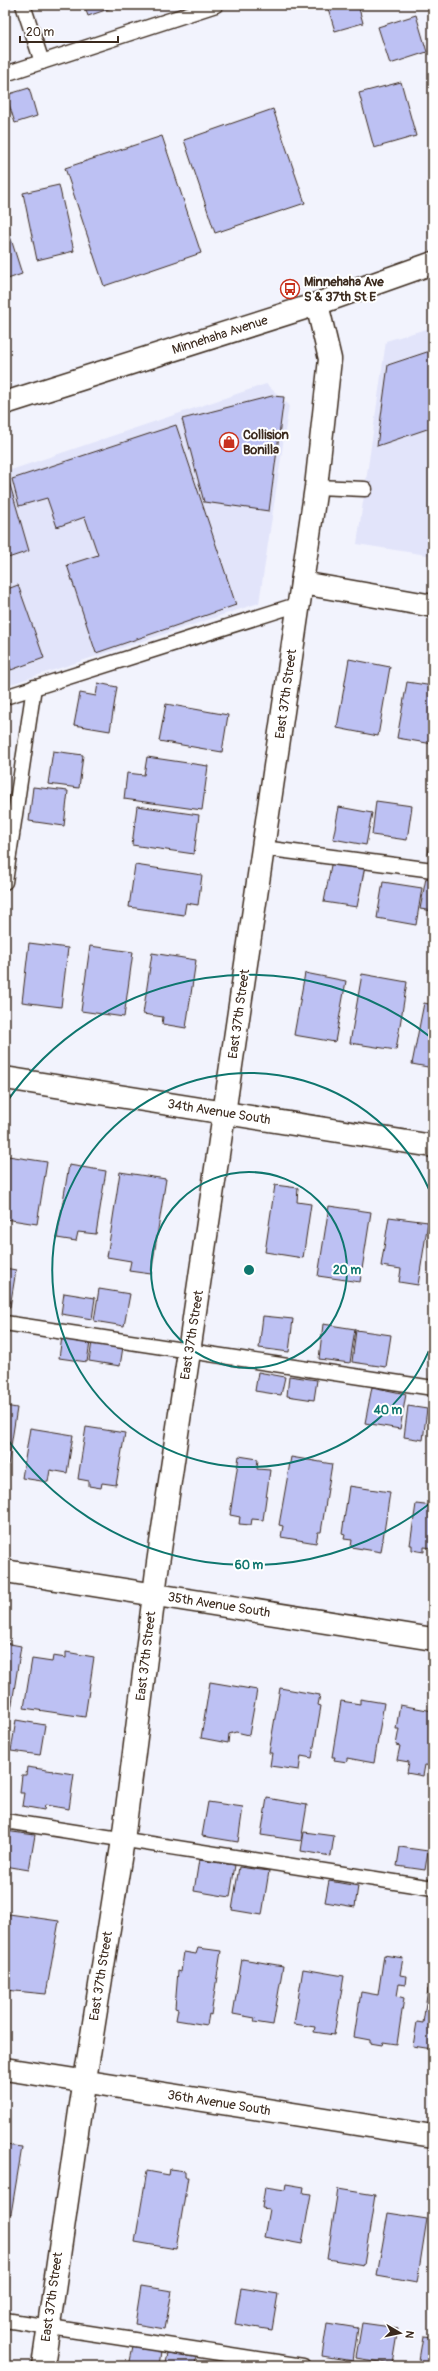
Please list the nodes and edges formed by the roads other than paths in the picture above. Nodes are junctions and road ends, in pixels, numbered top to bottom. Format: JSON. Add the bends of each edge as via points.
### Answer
{"nodes":[{"id":1,"x":23,"y":5,"type":"edge"},
{"id":2,"x":216,"y":5,"type":"edge"},
{"id":3,"x":42,"y":62,"type":"junction"},
{"id":4,"x":5,"y":74,"type":"edge"},
{"id":5,"x":433,"y":263,"type":"edge"},
{"id":6,"x":317,"y":304,"type":"junction"},
{"id":7,"x":5,"y":403,"type":"edge"},
{"id":8,"x":316,"y":488,"type":"junction"},
{"id":9,"x":365,"y":489,"type":"dead end"},
{"id":10,"x":301,"y":593,"type":"junction"},
{"id":11,"x":433,"y":606,"type":"edge"},
{"id":12,"x":34,"y":687,"type":"junction"},
{"id":13,"x":5,"y":697,"type":"edge"},
{"id":14,"x":263,"y":848,"type":"junction"},
{"id":15,"x":433,"y":870,"type":"edge"},
{"id":16,"x":5,"y":882,"type":"edge"},
{"id":17,"x":5,"y":1078,"type":"edge"},
{"id":18,"x":225,"y":1113,"type":"junction"},
{"id":19,"x":433,"y":1146,"type":"edge"},
{"id":20,"x":5,"y":1323,"type":"edge"},
{"id":21,"x":190,"y":1352,"type":"junction"},
{"id":22,"x":433,"y":1388,"type":"edge"},
{"id":23,"x":5,"y":1572,"type":"edge"},
{"id":24,"x":154,"y":1595,"type":"junction"},
{"id":25,"x":433,"y":1639,"type":"edge"},
{"id":26,"x":5,"y":1821,"type":"edge"},
{"id":27,"x":123,"y":1840,"type":"junction"},
{"id":28,"x":433,"y":1888,"type":"edge"},
{"id":29,"x":5,"y":2070,"type":"edge"},
{"id":30,"x":84,"y":2082,"type":"junction"},
{"id":31,"x":433,"y":2136,"type":"edge"},
{"id":32,"x":5,"y":2320,"type":"edge"},
{"id":33,"x":47,"y":2326,"type":"junction"},
{"id":34,"x":43,"y":2366,"type":"edge"},
{"id":35,"x":303,"y":2366,"type":"edge"}],
"edges":[{"from":1,"to":3,"type":"lane"},
{"from":2,"to":3,"type":"lane"},
{"from":3,"to":4,"type":"lane"},
{"from":5,"to":6,"type":"street","name":"Minnehaha Avenue"},
{"from":6,"to":7,"type":"street","name":"Minnehaha Avenue"},
{"from":6,"to":8,"type":"street","name":"East 37th Street","via":[[330,359]]},
{"from":8,"to":9,"type":"lane"},
{"from":8,"to":10,"type":"street","name":"East 37th Street"},
{"from":10,"to":11,"type":"street"},
{"from":10,"to":12,"type":"lane"},
{"from":10,"to":14,"type":"street","name":"East 37th Street"},
{"from":12,"to":13,"type":"lane"},
{"from":12,"to":16,"type":"lane"},
{"from":14,"to":15,"type":"lane"},
{"from":14,"to":18,"type":"street","name":"East 37th Street"},
{"from":17,"to":18,"type":"street","name":"34th Avenue South"},
{"from":18,"to":19,"type":"street","name":"34th Avenue South"},
{"from":18,"to":21,"type":"street","name":"East 37th Street"},
{"from":20,"to":21,"type":"lane"},
{"from":21,"to":22,"type":"lane"},
{"from":21,"to":24,"type":"street","name":"East 37th Street"},
{"from":23,"to":24,"type":"street","name":"35th Avenue South"},
{"from":24,"to":25,"type":"street","name":"35th Avenue South"},
{"from":24,"to":27,"type":"street","name":"East 37th Street"},
{"from":26,"to":27,"type":"lane"},
{"from":27,"to":28,"type":"lane"},
{"from":27,"to":30,"type":"street","name":"East 37th Street"},
{"from":29,"to":30,"type":"street","name":"36th Avenue South"},
{"from":30,"to":31,"type":"street","name":"36th Avenue South"},
{"from":30,"to":33,"type":"street","name":"East 37th Street"},
{"from":32,"to":33,"type":"lane"},
{"from":33,"to":34,"type":"street","name":"East 37th Street"},
{"from":33,"to":35,"type":"lane"}]}
